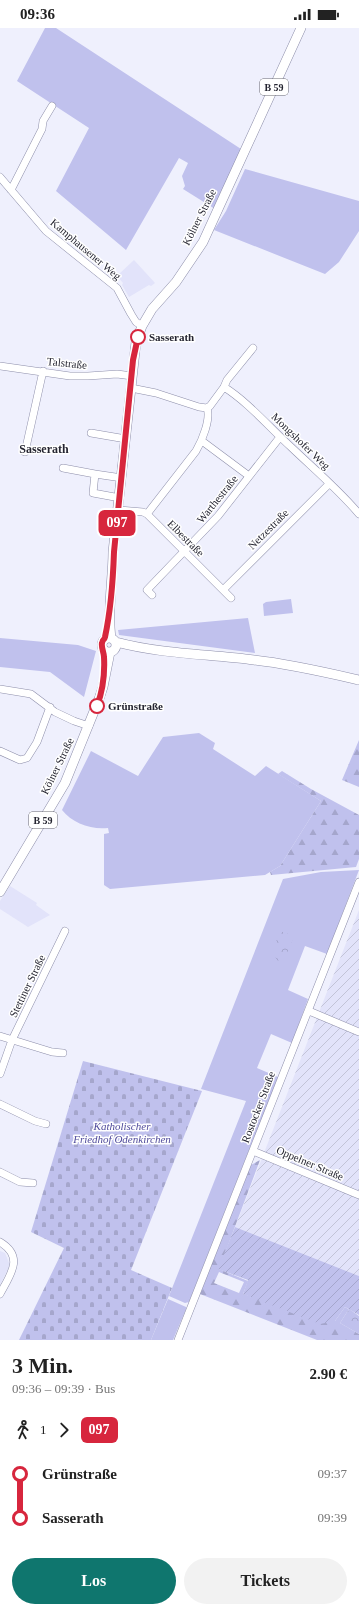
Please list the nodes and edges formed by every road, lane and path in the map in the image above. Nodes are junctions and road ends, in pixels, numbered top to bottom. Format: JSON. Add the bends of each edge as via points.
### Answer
{"nodes":[{"id":1,"x":301,"y":28,"type":"edge"},
{"id":2,"x":52,"y":106,"type":"dead end"},
{"id":3,"x":0,"y":177,"type":"edge"},
{"id":4,"x":11,"y":190,"type":"junction"},
{"id":5,"x":142,"y":326,"type":"junction"},
{"id":6,"x":253,"y":348,"type":"dead end"},
{"id":7,"x":0,"y":366,"type":"edge"},
{"id":8,"x":43,"y":371,"type":"junction"},
{"id":9,"x":132,"y":376,"type":"junction"},
{"id":10,"x":224,"y":387,"type":"junction"},
{"id":11,"x":131,"y":388,"type":"junction"},
{"id":12,"x":207,"y":408,"type":"junction"},
{"id":13,"x":91,"y":433,"type":"dead end"},
{"id":14,"x":280,"y":437,"type":"junction"},
{"id":15,"x":126,"y":439,"type":"junction"},
{"id":16,"x":202,"y":441,"type":"junction"},
{"id":17,"x":25,"y":452,"type":"dead end"},
{"id":18,"x":63,"y":468,"type":"dead end"},
{"id":19,"x":96,"y":474,"type":"junction"},
{"id":20,"x":249,"y":476,"type":"junction"},
{"id":21,"x":122,"y":478,"type":"junction"},
{"id":22,"x":329,"y":484,"type":"junction"},
{"id":23,"x":120,"y":498,"type":"junction"},
{"id":24,"x":119,"y":510,"type":"junction"},
{"id":25,"x":147,"y":514,"type":"junction"},
{"id":26,"x":359,"y":514,"type":"edge"},
{"id":27,"x":184,"y":552,"type":"junction"},
{"id":28,"x":223,"y":590,"type":"junction"},
{"id":29,"x":152,"y":595,"type":"dead end"},
{"id":30,"x":231,"y":598,"type":"dead end"},
{"id":31,"x":110,"y":645,"type":"junction"},
{"id":32,"x":359,"y":680,"type":"edge"},
{"id":33,"x":0,"y":689,"type":"edge"},
{"id":34,"x":0,"y":692,"type":"edge"},
{"id":35,"x":50,"y":707,"type":"junction"},
{"id":36,"x":89,"y":726,"type":"junction"},
{"id":37,"x":0,"y":751,"type":"edge"},
{"id":38,"x":359,"y":882,"type":"edge"},
{"id":39,"x":0,"y":892,"type":"edge"},
{"id":40,"x":65,"y":931,"type":"dead end"},
{"id":41,"x":309,"y":1011,"type":"junction"},
{"id":42,"x":359,"y":1032,"type":"edge"},
{"id":43,"x":0,"y":1036,"type":"edge"},
{"id":44,"x":12,"y":1040,"type":"junction"},
{"id":45,"x":63,"y":1053,"type":"dead end"},
{"id":46,"x":0,"y":1074,"type":"edge"},
{"id":47,"x":0,"y":1104,"type":"edge"},
{"id":48,"x":46,"y":1124,"type":"dead end"},
{"id":49,"x":253,"y":1151,"type":"junction"},
{"id":50,"x":0,"y":1172,"type":"edge"},
{"id":51,"x":33,"y":1183,"type":"dead end"},
{"id":52,"x":359,"y":1195,"type":"edge"},
{"id":53,"x":0,"y":1242,"type":"edge"},
{"id":54,"x":0,"y":1294,"type":"edge"},
{"id":55,"x":179,"y":1340,"type":"edge"}],
"edges":[{"from":1,"to":5,"type":"main road","name":"Kölner Straße","number":"B 59","via":[[203,242]]},
{"from":2,"to":4,"type":"street"},
{"from":3,"to":4,"type":"street","name":"Kamphausener Weg"},
{"from":4,"to":5,"type":"street","name":"Kamphausener Weg","via":[[46,231],[117,288],[136,322]]},
{"from":5,"to":9,"type":"main road","name":"Kölner Straße","number":"B 59","via":[[136,342]]},
{"from":6,"to":10,"type":"street"},
{"from":7,"to":8,"type":"street","name":"Talstraße"},
{"from":8,"to":9,"type":"street","name":"Talstraße","via":[[78,377],[110,374]]},
{"from":8,"to":17,"type":"street"},
{"from":9,"to":11,"type":"main road","name":"Kölner Straße","number":"B 59"},
{"from":10,"to":12,"type":"street"},
{"from":10,"to":14,"type":"street","name":"Mongshofer Weg"},
{"from":11,"to":12,"type":"street"},
{"from":11,"to":15,"type":"main road","name":"Kölner Straße","number":"B 59"},
{"from":12,"to":16,"type":"street","via":[[209,413]]},
{"from":13,"to":15,"type":"street"},
{"from":14,"to":20,"type":"street","name":"Warthestraße"},
{"from":14,"to":22,"type":"street","name":"Mongshofer Weg"},
{"from":15,"to":21,"type":"main road","name":"Kölner Straße","number":"B 59"},
{"from":16,"to":20,"type":"street","name":"Warthestraße"},
{"from":16,"to":25,"type":"street"},
{"from":18,"to":19,"type":"street"},
{"from":19,"to":21,"type":"street"},
{"from":19,"to":23,"type":"street","via":[[93,493]]},
{"from":20,"to":27,"type":"street","name":"Warthestraße","via":[[218,516]]},
{"from":21,"to":23,"type":"main road","name":"Kölner Straße","number":"B 59"},
{"from":22,"to":26,"type":"street","name":"Mongshofer Weg"},
{"from":22,"to":28,"type":"street","name":"Netzestraße"},
{"from":23,"to":24,"type":"main road","name":"Kölner Straße","number":"B 59"},
{"from":24,"to":25,"type":"street"},
{"from":24,"to":31,"type":"main road","name":"Kölner Straße","number":"B 59","via":[[110,614],[105,632]]},
{"from":25,"to":27,"type":"street","name":"Elbestraße"},
{"from":27,"to":28,"type":"street","name":"Elbestraße"},
{"from":27,"to":29,"type":"street","name":"Warthestraße","via":[[147,590]]},
{"from":28,"to":30,"type":"street","name":"Elbestraße"},
{"from":31,"to":32,"type":"main road","via":[[311,668]]},
{"from":31,"to":36,"type":"main road","name":"Kölner Straße","number":"B 59","via":[[103,687]]},
{"from":33,"to":34,"type":"street"},
{"from":33,"to":35,"type":"street","via":[[31,694]]},
{"from":35,"to":36,"type":"street","via":[[55,712]]},
{"from":35,"to":37,"type":"street","via":[[28,758],[20,760]]},
{"from":36,"to":39,"type":"main road","name":"Kölner Straße","number":"B 59","via":[[64,783]]},
{"from":38,"to":41,"type":"street","name":"Rostocker Straße"},
{"from":40,"to":44,"type":"street","name":"Stettiner Straße"},
{"from":41,"to":42,"type":"street"},
{"from":41,"to":49,"type":"street","name":"Rostocker Straße"},
{"from":43,"to":44,"type":"street"},
{"from":44,"to":45,"type":"street"},
{"from":44,"to":46,"type":"street","name":"Stettiner Straße"},
{"from":47,"to":48,"type":"street"},
{"from":49,"to":52,"type":"street","name":"Oppelner Straße"},
{"from":49,"to":55,"type":"street","name":"Rostocker Straße"},
{"from":50,"to":51,"type":"street","via":[[20,1182]]},
{"from":53,"to":54,"type":"street","via":[[10,1250],[14,1259],[13,1269]]}]}
